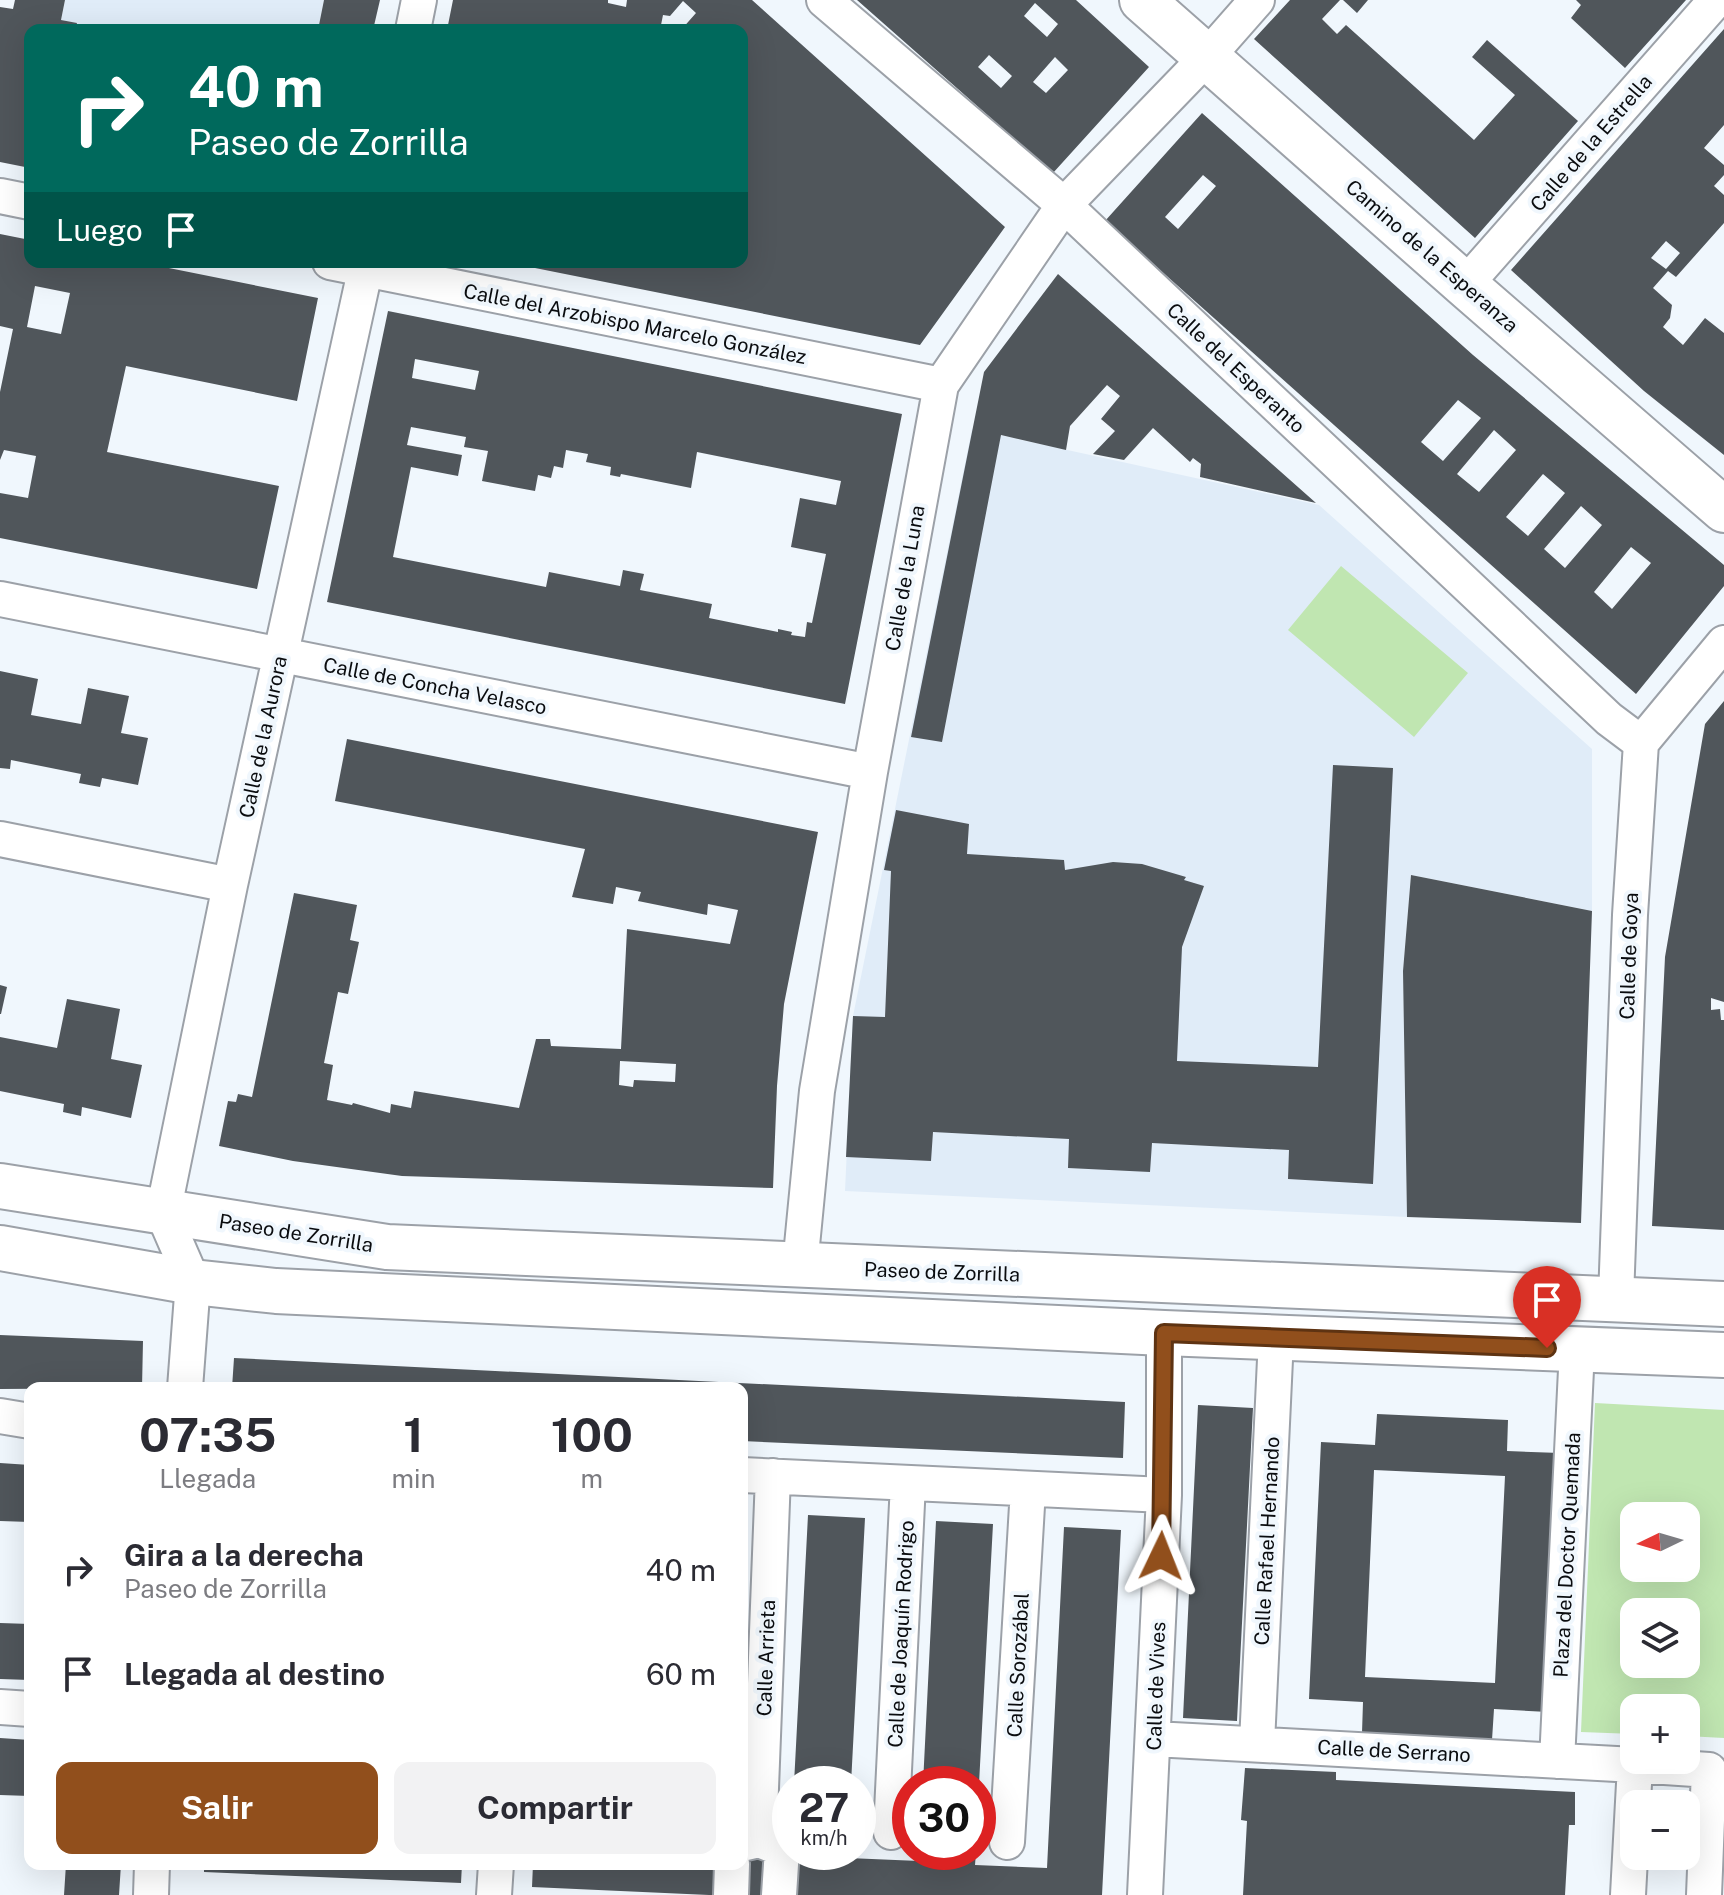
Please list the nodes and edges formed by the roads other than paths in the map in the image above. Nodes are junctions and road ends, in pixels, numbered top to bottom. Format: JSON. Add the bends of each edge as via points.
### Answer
{"nodes":[{"id":1,"x":419,"y":0,"type":"edge"},
{"id":2,"x":824,"y":0,"type":"edge"},
{"id":3,"x":1142,"y":0,"type":"edge"},
{"id":4,"x":1257,"y":0,"type":"edge"},
{"id":5,"x":1716,"y":0,"type":"edge"},
{"id":6,"x":414,"y":24,"type":"edge"},
{"id":7,"x":1206,"y":58,"type":"junction"},
{"id":8,"x":0,"y":196,"type":"edge"},
{"id":9,"x":24,"y":201,"type":"edge"},
{"id":10,"x":1064,"y":205,"type":"junction"},
{"id":11,"x":366,"y":268,"type":"edge"},
{"id":12,"x":376,"y":268,"type":"edge"},
{"id":13,"x":1465,"y":285,"type":"junction"},
{"id":14,"x":941,"y":385,"type":"junction"},
{"id":15,"x":1724,"y":510,"type":"edge"},
{"id":16,"x":0,"y":599,"type":"edge"},
{"id":17,"x":1724,"y":643,"type":"edge"},
{"id":18,"x":280,"y":656,"type":"junction"},
{"id":19,"x":1641,"y":743,"type":"junction"},
{"id":20,"x":870,"y":772,"type":"junction"},
{"id":21,"x":0,"y":839,"type":"edge"},
{"id":22,"x":230,"y":885,"type":"junction"},
{"id":23,"x":0,"y":1186,"type":"edge"},
{"id":24,"x":163,"y":1213,"type":"junction"},
{"id":25,"x":0,"y":1248,"type":"edge"},
{"id":26,"x":800,"y":1266,"type":"junction"},
{"id":27,"x":193,"y":1282,"type":"junction"},
{"id":28,"x":1616,"y":1298,"type":"junction"},
{"id":29,"x":1724,"y":1304,"type":"edge"},
{"id":30,"x":1164,"y":1333,"type":"junction"},
{"id":31,"x":1276,"y":1338,"type":"junction"},
{"id":32,"x":1577,"y":1349,"type":"junction"},
{"id":33,"x":1724,"y":1355,"type":"edge"},
{"id":34,"x":185,"y":1382,"type":"edge"},
{"id":35,"x":0,"y":1416,"type":"edge"},
{"id":36,"x":24,"y":1420,"type":"edge"},
{"id":37,"x":758,"y":1475,"type":"edge"},
{"id":38,"x":908,"y":1483,"type":"junction"},
{"id":39,"x":1028,"y":1489,"type":"junction"},
{"id":40,"x":1164,"y":1495,"type":"junction"},
{"id":41,"x":0,"y":1707,"type":"edge"},
{"id":42,"x":24,"y":1709,"type":"edge"},
{"id":43,"x":1154,"y":1739,"type":"junction"},
{"id":44,"x":1257,"y":1743,"type":"junction"},
{"id":45,"x":1557,"y":1761,"type":"junction"},
{"id":46,"x":1620,"y":1764,"type":"edge"},
{"id":47,"x":1700,"y":1769,"type":"edge"},
{"id":48,"x":1635,"y":1774,"type":"edge"},
{"id":49,"x":891,"y":1832,"type":"dead end"},
{"id":50,"x":750,"y":1842,"type":"edge"},
{"id":51,"x":1007,"y":1842,"type":"dead end"},
{"id":52,"x":152,"y":1870,"type":"edge"},
{"id":53,"x":496,"y":1870,"type":"edge"},
{"id":54,"x":732,"y":1870,"type":"edge"},
{"id":55,"x":151,"y":1895,"type":"edge"},
{"id":56,"x":494,"y":1895,"type":"edge"},
{"id":57,"x":731,"y":1895,"type":"edge"},
{"id":58,"x":779,"y":1895,"type":"edge"},
{"id":59,"x":1145,"y":1895,"type":"edge"},
{"id":60,"x":1628,"y":1895,"type":"edge"},
{"id":61,"x":1704,"y":1895,"type":"edge"}],
"edges":[{"from":1,"to":6,"type":"street"},
{"from":2,"to":10,"type":"street","name":"Calle del Esperanto"},
{"from":3,"to":7,"type":"main road","name":"Camino de la Esperanza"},
{"from":4,"to":7,"type":"street","name":"Calle de la Luna"},
{"from":5,"to":13,"type":"street","name":"Calle de la Estrella"},
{"from":7,"to":10,"type":"street","name":"Calle de la Luna"},
{"from":7,"to":13,"type":"main road","name":"Camino de la Esperanza"},
{"from":8,"to":9,"type":"street"},
{"from":10,"to":14,"type":"street","name":"Calle de la Luna"},
{"from":10,"to":19,"type":"street","name":"Calle del Esperanto"},
{"from":11,"to":18,"type":"street","name":"Calle de la Aurora"},
{"from":12,"to":14,"type":"street","name":"Calle del Arzobispo Marcelo González"},
{"from":13,"to":15,"type":"main road","name":"Camino de la Esperanza"},
{"from":14,"to":20,"type":"street","name":"Calle de la Luna"},
{"from":16,"to":18,"type":"street","name":"Calle de Concha Velasco"},
{"from":17,"to":19,"type":"street"},
{"from":18,"to":20,"type":"street","name":"Calle de Concha Velasco"},
{"from":18,"to":22,"type":"street","name":"Calle de la Aurora"},
{"from":19,"to":28,"type":"street","name":"Calle de Goya"},
{"from":20,"to":26,"type":"street","name":"Calle de la Luna","via":[[817,1091]]},
{"from":21,"to":22,"type":"street"},
{"from":22,"to":24,"type":"street","name":"Calle de la Aurora"},
{"from":23,"to":24,"type":"main road","name":"Paseo de Zorrilla"},
{"from":24,"to":26,"type":"main road","name":"Paseo de Zorrilla","via":[[387,1247]]},
{"from":24,"to":27,"type":"street"},
{"from":25,"to":27,"type":"main road"},
{"from":26,"to":28,"type":"main road","name":"Paseo de Zorrilla"},
{"from":27,"to":30,"type":"main road","via":[[276,1291]]},
{"from":27,"to":34,"type":"street"},
{"from":28,"to":29,"type":"main road","name":"Paseo de Zorrilla"},
{"from":30,"to":31,"type":"main road"},
{"from":30,"to":40,"type":"street","name":"Calle de Vives"},
{"from":31,"to":32,"type":"main road"},
{"from":31,"to":44,"type":"street","name":"Calle Rafael Hernando"},
{"from":32,"to":33,"type":"main road"},
{"from":32,"to":45,"type":"street","name":"Plaza del Doctor Quemada"},
{"from":35,"to":36,"type":"street"},
{"from":37,"to":38,"type":"street"},
{"from":37,"to":50,"type":"street","name":"Calle Arrieta"},
{"from":38,"to":39,"type":"street"},
{"from":38,"to":49,"type":"street","name":"Calle de Joaquín Rodrigo"},
{"from":39,"to":40,"type":"street"},
{"from":39,"to":51,"type":"street","name":"Calle Sorozábal"},
{"from":40,"to":43,"type":"street","name":"Calle de Vives"},
{"from":41,"to":42,"type":"street"},
{"from":43,"to":44,"type":"street","name":"Calle de Serrano"},
{"from":43,"to":59,"type":"street","name":"Calle de Vives"},
{"from":44,"to":45,"type":"street","name":"Calle de Serrano"},
{"from":45,"to":46,"type":"street","name":"Calle de Serrano"},
{"from":47,"to":61,"type":"street","via":[[1709,1770]]},
{"from":48,"to":60,"type":"street"},
{"from":50,"to":58,"type":"street","name":"Calle Arrieta","via":[[782,1849]]},
{"from":52,"to":55,"type":"street"},
{"from":53,"to":56,"type":"street"},
{"from":54,"to":57,"type":"street"}]}
